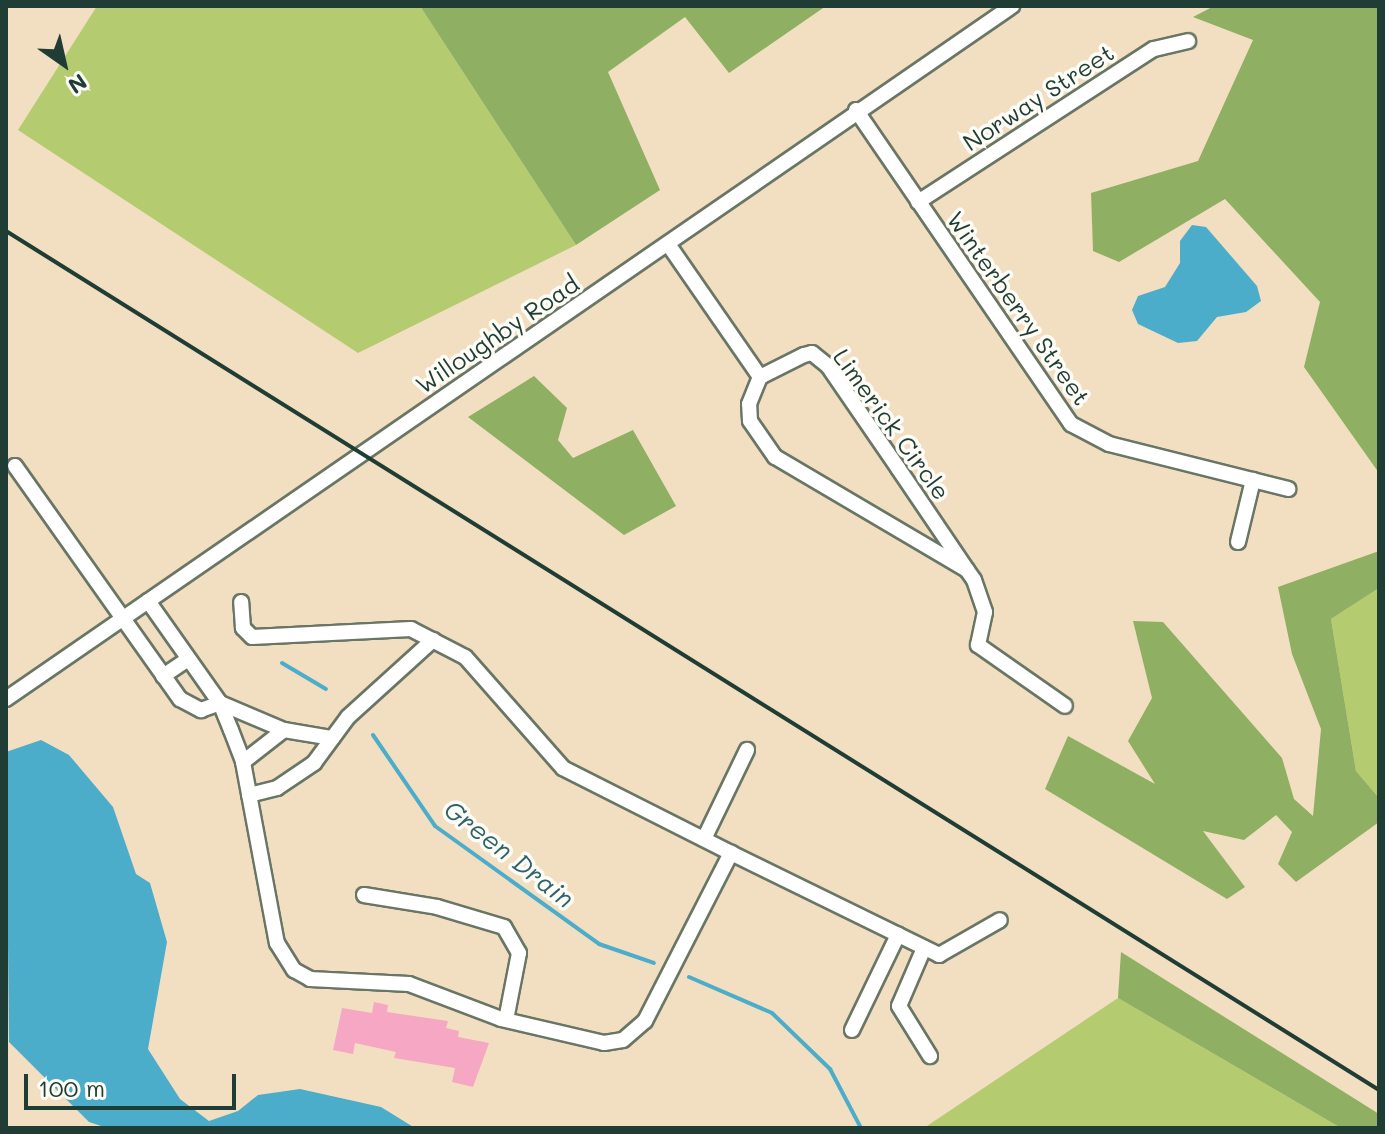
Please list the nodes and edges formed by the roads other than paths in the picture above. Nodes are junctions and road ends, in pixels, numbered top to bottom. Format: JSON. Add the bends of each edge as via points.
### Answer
{"nodes":[{"id":1,"x":1012,"y":6,"type":"edge"},
{"id":2,"x":1188,"y":41,"type":"dead end"},
{"id":3,"x":856,"y":110,"type":"junction"},
{"id":4,"x":918,"y":202,"type":"junction"},
{"id":5,"x":668,"y":244,"type":"junction"},
{"id":6,"x":760,"y":377,"type":"junction"},
{"id":7,"x":15,"y":466,"type":"dead end"},
{"id":8,"x":1253,"y":480,"type":"junction"},
{"id":9,"x":1288,"y":489,"type":"dead end"},
{"id":10,"x":1238,"y":542,"type":"dead end"},
{"id":11,"x":967,"y":570,"type":"junction"},
{"id":12,"x":148,"y":601,"type":"junction"},
{"id":13,"x":241,"y":602,"type":"dead end"},
{"id":14,"x":122,"y":618,"type":"junction"},
{"id":15,"x":433,"y":640,"type":"junction"},
{"id":16,"x":188,"y":659,"type":"junction"},
{"id":17,"x":163,"y":676,"type":"junction"},
{"id":18,"x":6,"y":699,"type":"edge"},
{"id":19,"x":220,"y":703,"type":"junction"},
{"id":20,"x":1065,"y":706,"type":"dead end"},
{"id":21,"x":284,"y":730,"type":"junction"},
{"id":22,"x":332,"y":738,"type":"junction"},
{"id":23,"x":747,"y":750,"type":"dead end"},
{"id":24,"x":243,"y":762,"type":"junction"},
{"id":25,"x":249,"y":795,"type":"junction"},
{"id":26,"x":704,"y":839,"type":"junction"},
{"id":27,"x":731,"y":853,"type":"junction"},
{"id":28,"x":364,"y":895,"type":"dead end"},
{"id":29,"x":1000,"y":920,"type":"dead end"},
{"id":30,"x":898,"y":935,"type":"junction"},
{"id":31,"x":924,"y":948,"type":"junction"},
{"id":32,"x":506,"y":1020,"type":"junction"},
{"id":33,"x":852,"y":1030,"type":"dead end"},
{"id":34,"x":930,"y":1056,"type":"dead end"}],
"edges":[{"from":1,"to":3,"type":"street","name":"Willoughby Road"},
{"from":2,"to":4,"type":"street","name":"Norway Street","via":[[1154,49]]},
{"from":3,"to":4,"type":"street","name":"Winterberry Street"},
{"from":3,"to":5,"type":"street","name":"Willoughby Road"},
{"from":4,"to":8,"type":"street","name":"Winterberry Street","via":[[1071,424],[1109,444]]},
{"from":5,"to":6,"type":"street"},
{"from":5,"to":12,"type":"street","name":"Willoughby Road"},
{"from":6,"to":11,"type":"street","via":[[750,396],[750,421],[775,457]]},
{"from":6,"to":11,"type":"street","name":"Limerick Circle","via":[[804,355],[821,359]]},
{"from":7,"to":14,"type":"street"},
{"from":8,"to":9,"type":"street","name":"Winterberry Street"},
{"from":8,"to":10,"type":"street"},
{"from":11,"to":20,"type":"street","name":"Limerick Circle","via":[[985,612],[978,645]]},
{"from":12,"to":14,"type":"street","name":"Willoughby Road"},
{"from":12,"to":16,"type":"street"},
{"from":13,"to":15,"type":"street","via":[[243,628],[252,637],[411,629]]},
{"from":14,"to":17,"type":"street"},
{"from":14,"to":18,"type":"street","name":"Willoughby Road"},
{"from":15,"to":22,"type":"street"},
{"from":15,"to":26,"type":"street","via":[[465,657],[563,768]]},
{"from":16,"to":17,"type":"street"},
{"from":16,"to":19,"type":"street"},
{"from":17,"to":19,"type":"street","via":[[190,706],[201,710]]},
{"from":19,"to":21,"type":"street"},
{"from":19,"to":24,"type":"street"},
{"from":21,"to":22,"type":"street"},
{"from":21,"to":24,"type":"street"},
{"from":22,"to":25,"type":"street","via":[[314,763],[277,788]]},
{"from":23,"to":26,"type":"street"},
{"from":24,"to":25,"type":"street"},
{"from":25,"to":32,"type":"street","via":[[277,943],[294,970],[310,979],[409,984]]},
{"from":26,"to":27,"type":"street"},
{"from":27,"to":30,"type":"street"},
{"from":27,"to":32,"type":"street","via":[[645,1021],[623,1040],[604,1043]]},
{"from":28,"to":32,"type":"street","via":[[437,907],[504,927],[519,953]]},
{"from":29,"to":31,"type":"street","via":[[947,955]]},
{"from":30,"to":31,"type":"street"},
{"from":30,"to":33,"type":"street"},
{"from":31,"to":34,"type":"street","via":[[899,1006]]}]}
